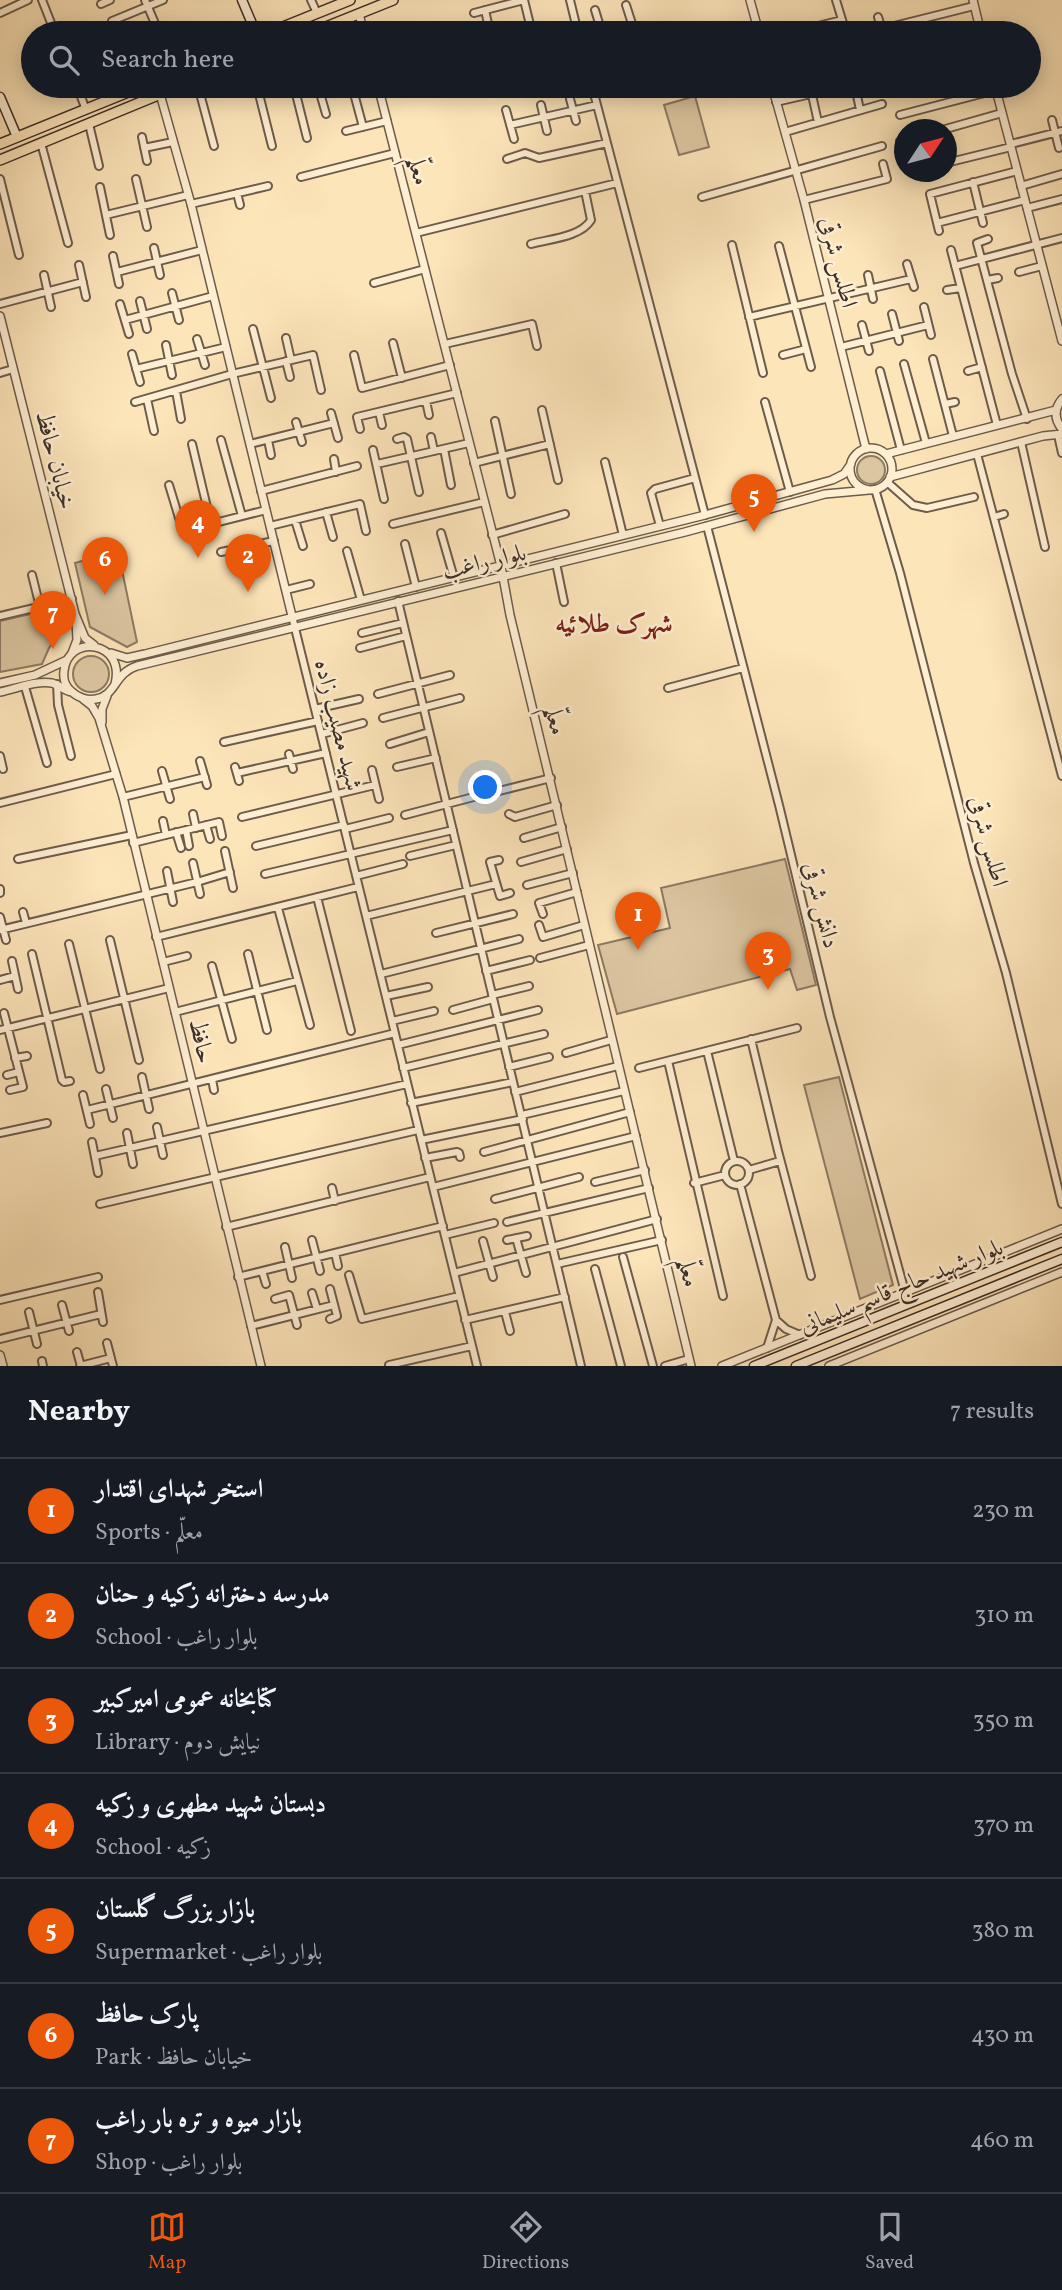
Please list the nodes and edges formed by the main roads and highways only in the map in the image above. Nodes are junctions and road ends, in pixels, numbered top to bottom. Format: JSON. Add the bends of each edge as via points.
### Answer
{"nodes":[{"id":1,"x":242,"y":0,"type":"edge"},
{"id":2,"x":350,"y":0,"type":"edge"},
{"id":3,"x":393,"y":0,"type":"edge"},
{"id":4,"x":251,"y":21,"type":"edge"},
{"id":5,"x":297,"y":21,"type":"edge"},
{"id":6,"x":341,"y":21,"type":"edge"},
{"id":7,"x":0,"y":97,"type":"edge"},
{"id":8,"x":114,"y":98,"type":"edge"},
{"id":9,"x":151,"y":98,"type":"edge"},
{"id":10,"x":17,"y":137,"type":"junction"},
{"id":11,"x":0,"y":144,"type":"edge"},
{"id":12,"x":0,"y":160,"type":"edge"},
{"id":13,"x":1062,"y":1242,"type":"edge"},
{"id":14,"x":1062,"y":1259,"type":"edge"},
{"id":15,"x":808,"y":1364,"type":"edge"},
{"id":16,"x":754,"y":1366,"type":"edge"},
{"id":17,"x":796,"y":1366,"type":"edge"}],
"edges":[{"from":1,"to":4,"type":"main road"},
{"from":2,"to":5,"type":"main road"},
{"from":3,"to":6,"type":"main road"},
{"from":7,"to":10,"type":"main road"},
{"from":8,"to":10,"type":"main road"},
{"from":9,"to":12,"type":"main road"},
{"from":10,"to":11,"type":"main road"},
{"from":13,"to":16,"type":"main road","name":"بلوار شهید حاج قاسم سلیمانی"},
{"from":14,"to":15,"type":"main road","name":"بلوار شهید حاج قاسم سلیمانی"},
{"from":15,"to":17,"type":"main road","name":"بلوار شهید حاج قاسم سلیمانی"}]}
